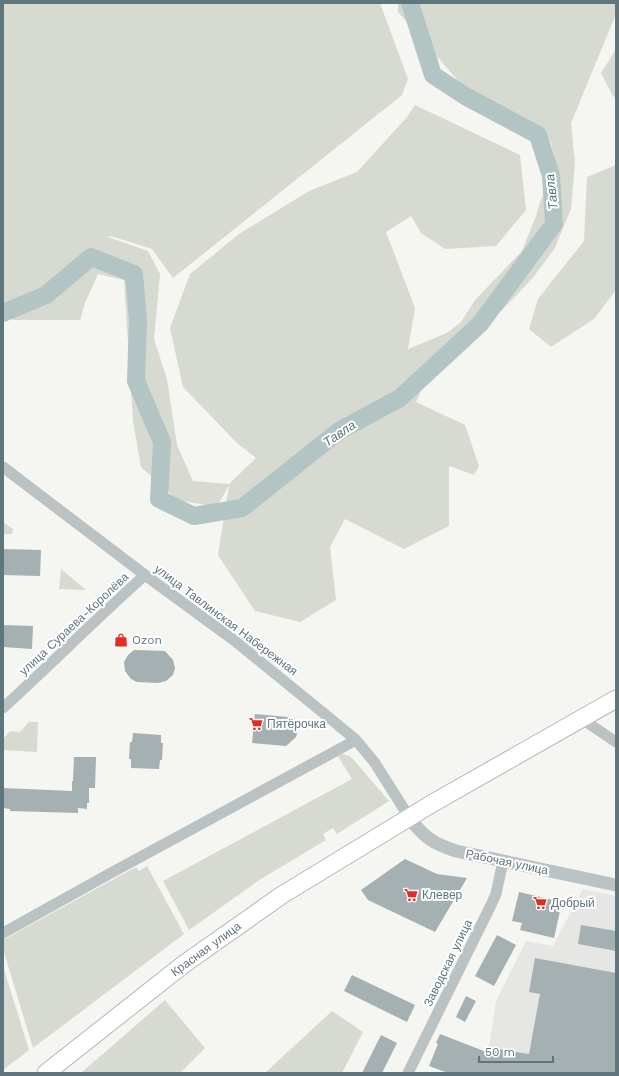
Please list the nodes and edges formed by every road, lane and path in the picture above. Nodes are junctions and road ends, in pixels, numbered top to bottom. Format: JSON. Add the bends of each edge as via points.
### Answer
{"nodes":[{"id":1,"x":3,"y":467,"type":"edge"},
{"id":2,"x":145,"y":575,"type":"junction"},
{"id":3,"x":616,"y":699,"type":"edge"},
{"id":4,"x":3,"y":708,"type":"edge"},
{"id":5,"x":582,"y":719,"type":"junction"},
{"id":6,"x":356,"y":740,"type":"junction"},
{"id":7,"x":616,"y":742,"type":"edge"},
{"id":8,"x":409,"y":817,"type":"junction"},
{"id":9,"x":504,"y":861,"type":"junction"},
{"id":10,"x":616,"y":885,"type":"edge"},
{"id":11,"x":3,"y":934,"type":"edge"},
{"id":12,"x":46,"y":1073,"type":"edge"},
{"id":13,"x":408,"y":1073,"type":"edge"}],
"edges":[{"from":1,"to":2,"type":"street","name":"улица Тавлинская Набережная"},
{"from":2,"to":4,"type":"street","name":"улица Сураева-Королёва"},
{"from":2,"to":6,"type":"street","name":"улица Тавлинская Набережная","via":[[235,641]]},
{"from":3,"to":5,"type":"main road","name":"Красная улица"},
{"from":5,"to":7,"type":"street"},
{"from":5,"to":8,"type":"main road","name":"Красная улица"},
{"from":6,"to":8,"type":"street","name":"улица Тавлинская Набережная","via":[[375,763]]},
{"from":6,"to":11,"type":"street"},
{"from":8,"to":9,"type":"street","name":"Рабочая улица","via":[[429,840],[441,846]]},
{"from":8,"to":12,"type":"main road","name":"Красная улица","via":[[282,894],[184,964]]},
{"from":9,"to":10,"type":"street","name":"Рабочая улица"},
{"from":9,"to":13,"type":"street","name":"Заводская улица","via":[[496,894]]}]}
